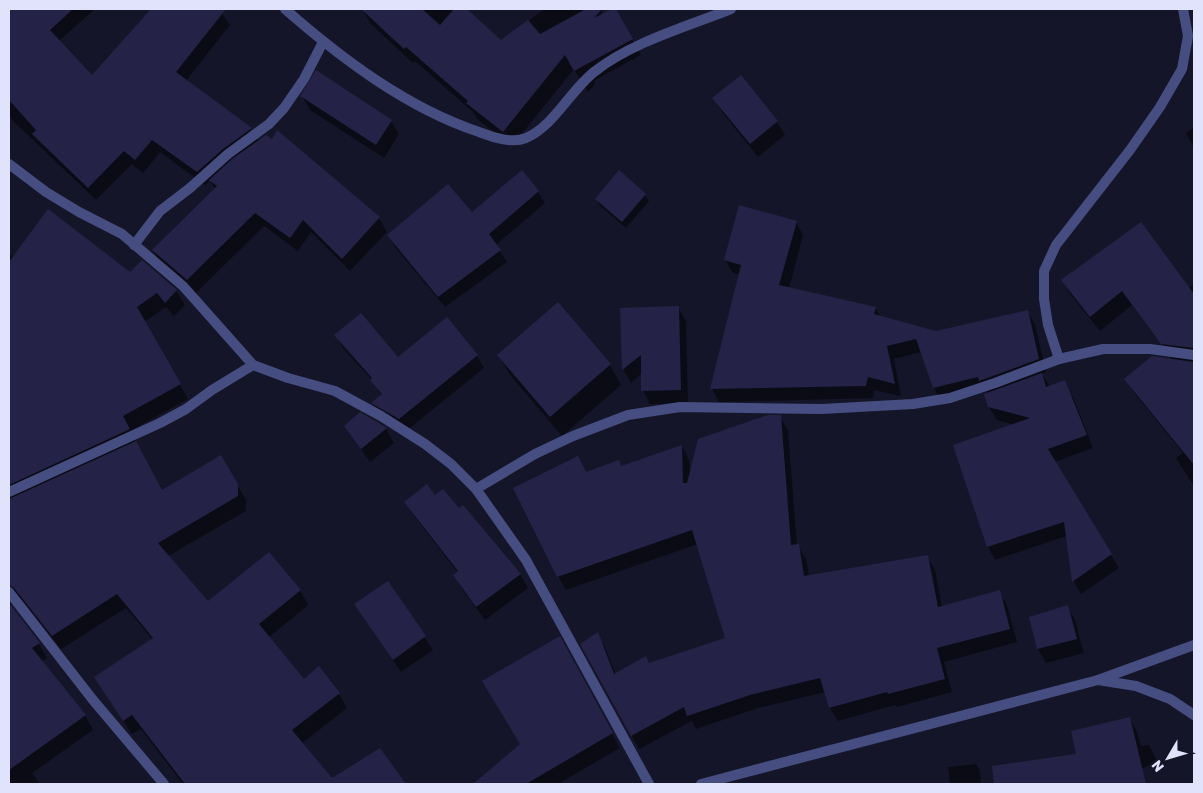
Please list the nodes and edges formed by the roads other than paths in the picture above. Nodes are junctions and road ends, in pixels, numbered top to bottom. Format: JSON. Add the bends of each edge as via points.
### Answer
{"nodes":[{"id":1,"x":285,"y":9,"type":"edge"},
{"id":2,"x":731,"y":9,"type":"edge"},
{"id":3,"x":1183,"y":9,"type":"edge"},
{"id":4,"x":323,"y":42,"type":"junction"},
{"id":5,"x":9,"y":164,"type":"edge"},
{"id":6,"x":134,"y":245,"type":"junction"},
{"id":7,"x":1194,"y":355,"type":"edge"},
{"id":8,"x":1059,"y":359,"type":"junction"},
{"id":9,"x":253,"y":365,"type":"junction"},
{"id":10,"x":476,"y":489,"type":"junction"},
{"id":11,"x":9,"y":492,"type":"edge"},
{"id":12,"x":9,"y":592,"type":"edge"},
{"id":13,"x":1194,"y":645,"type":"edge"},
{"id":14,"x":1098,"y":680,"type":"junction"},
{"id":15,"x":1194,"y":716,"type":"edge"},
{"id":16,"x":164,"y":784,"type":"edge"},
{"id":17,"x":649,"y":784,"type":"edge"},
{"id":18,"x":701,"y":784,"type":"edge"}],
"edges":[{"from":1,"to":4,"type":"street"},
{"from":2,"to":4,"type":"street","via":[[629,50],[609,62],[593,73],[545,126],[525,139],[512,141],[442,118],[403,98]]},
{"from":3,"to":8,"type":"street","via":[[1188,36],[1182,69],[1130,150],[1056,245],[1044,271],[1048,325]]},
{"from":4,"to":6,"type":"street","via":[[284,108],[269,124],[160,211]]},
{"from":5,"to":6,"type":"street","via":[[46,192],[112,228]]},
{"from":6,"to":9,"type":"street","via":[[183,286]]},
{"from":7,"to":8,"type":"street","via":[[1150,348],[1103,349]]},
{"from":8,"to":10,"type":"street","via":[[950,398],[913,404],[822,410],[680,407],[628,415],[535,454]]},
{"from":9,"to":10,"type":"street","via":[[335,391],[381,416],[425,444]]},
{"from":9,"to":11,"type":"street","via":[[160,423]]},
{"from":10,"to":17,"type":"street","via":[[526,560]]},
{"from":12,"to":16,"type":"street"},
{"from":13,"to":14,"type":"street"},
{"from":14,"to":15,"type":"street","via":[[1136,686],[1170,699]]},
{"from":14,"to":18,"type":"street"}]}
